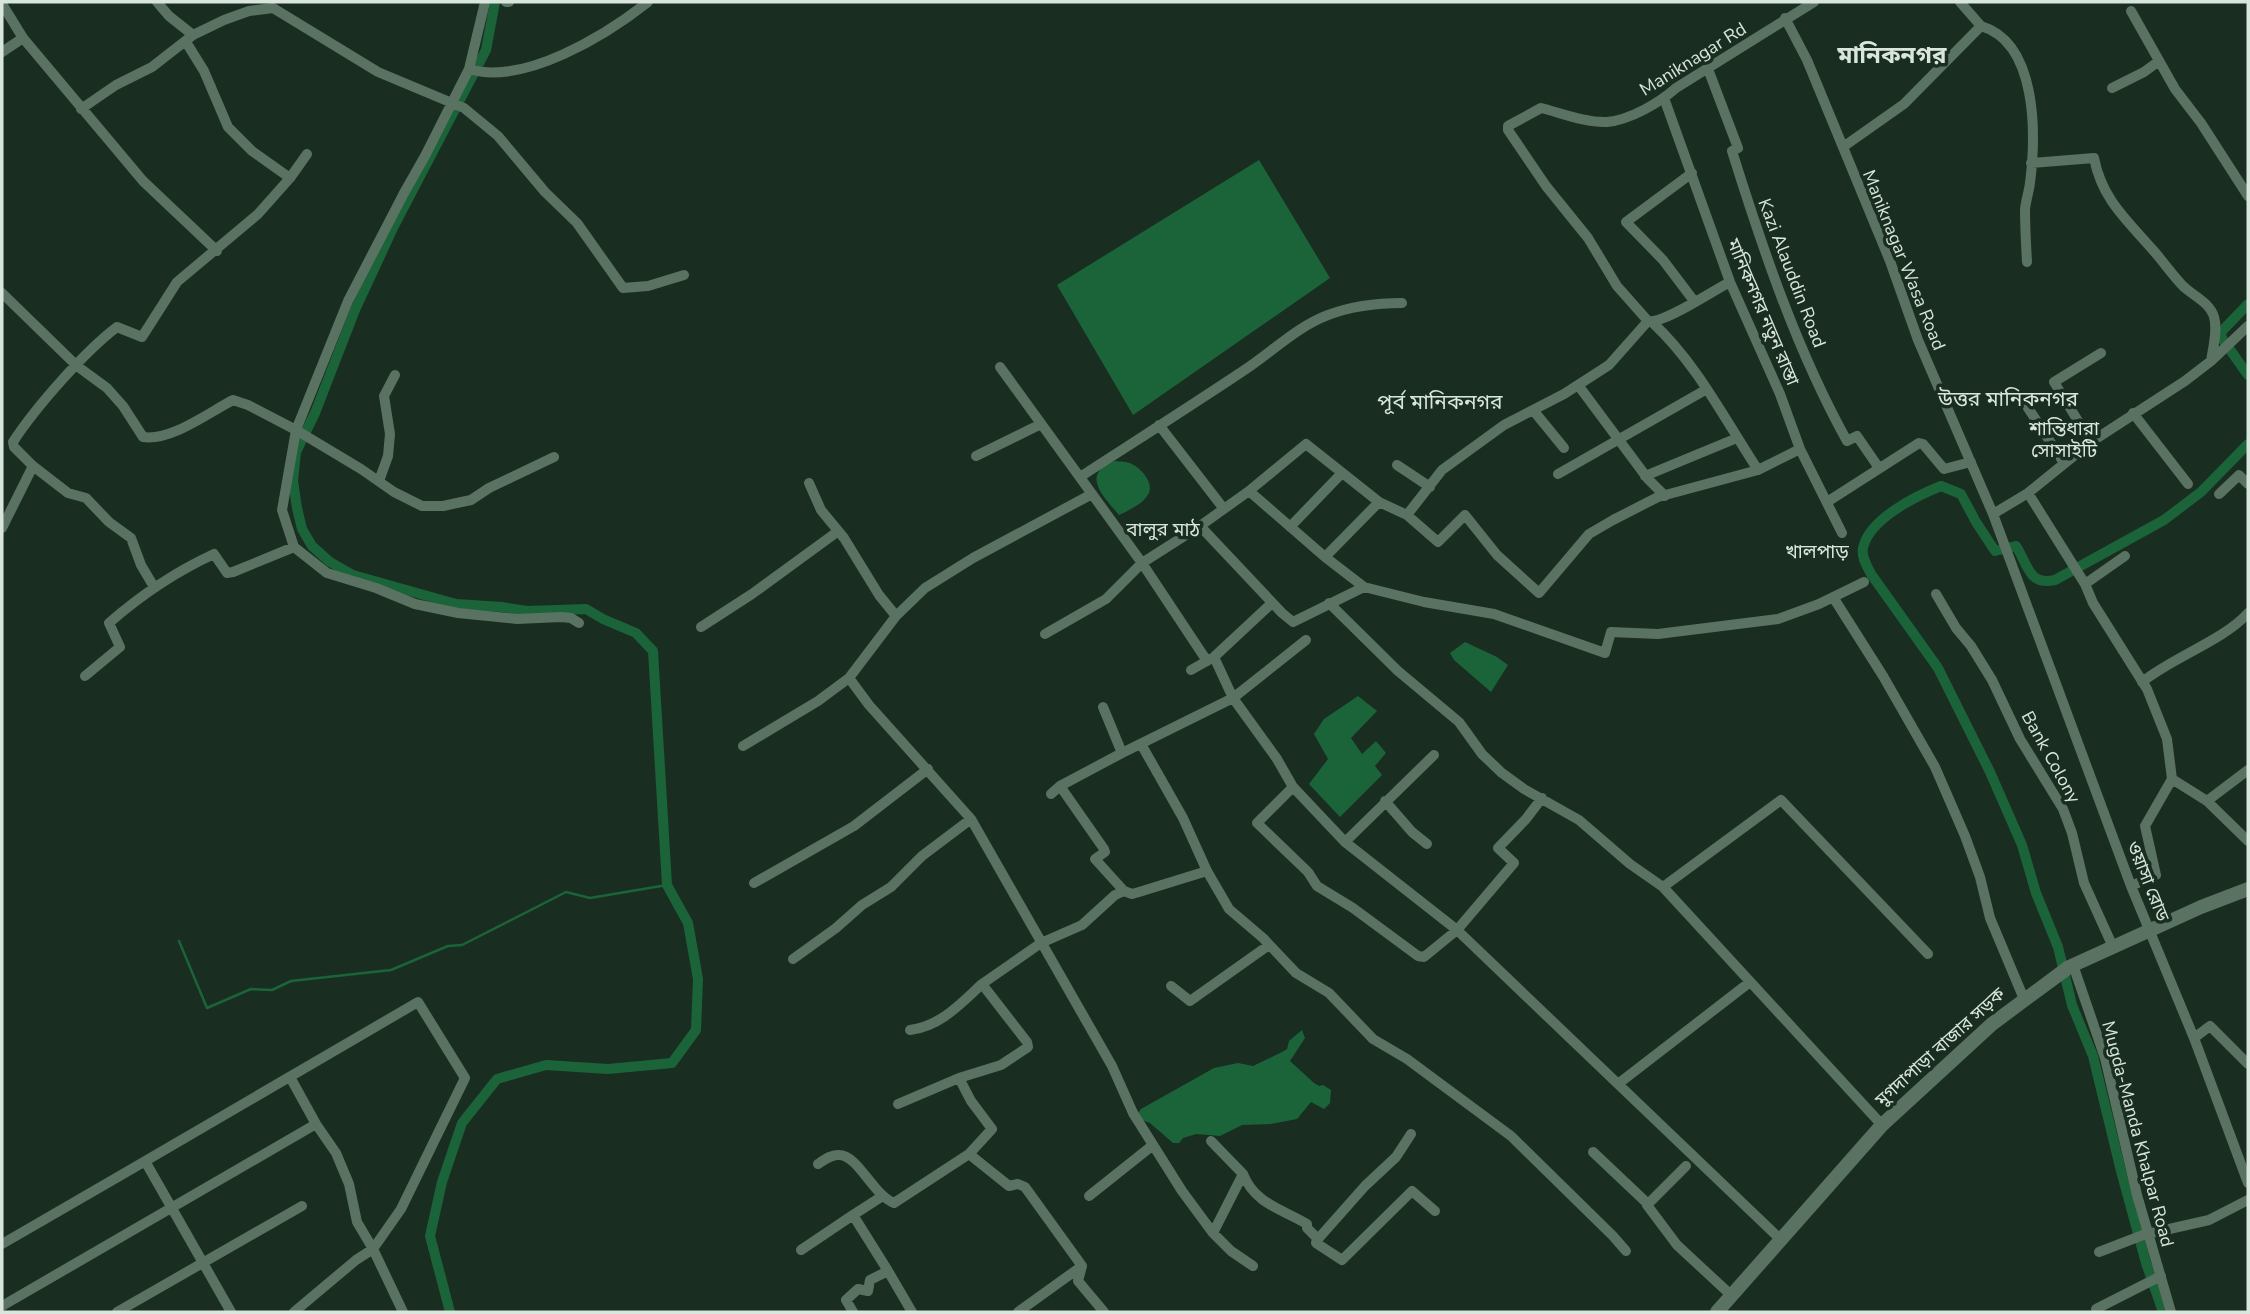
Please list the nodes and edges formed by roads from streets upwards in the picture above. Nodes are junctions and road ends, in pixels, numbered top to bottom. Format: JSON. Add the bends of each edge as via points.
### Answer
{"nodes":[{"id":1,"x":158,"y":2,"type":"edge"},
{"id":2,"x":485,"y":2,"type":"edge"},
{"id":3,"x":648,"y":2,"type":"edge"},
{"id":4,"x":1814,"y":2,"type":"edge"},
{"id":5,"x":1960,"y":2,"type":"edge"},
{"id":6,"x":2,"y":4,"type":"edge"},
{"id":7,"x":272,"y":5,"type":"edge"},
{"id":8,"x":2131,"y":11,"type":"dead end"},
{"id":9,"x":1786,"y":18,"type":"junction"},
{"id":10,"x":1981,"y":26,"type":"junction"},
{"id":11,"x":23,"y":38,"type":"junction"},
{"id":12,"x":189,"y":38,"type":"junction"},
{"id":13,"x":2,"y":52,"type":"edge"},
{"id":14,"x":2159,"y":61,"type":"junction"},
{"id":15,"x":1708,"y":69,"type":"junction"},
{"id":16,"x":475,"y":70,"type":"junction"},
{"id":17,"x":2112,"y":88,"type":"dead end"},
{"id":18,"x":1664,"y":99,"type":"junction"},
{"id":19,"x":458,"y":105,"type":"junction"},
{"id":20,"x":81,"y":109,"type":"junction"},
{"id":21,"x":1843,"y":147,"type":"junction"},
{"id":22,"x":307,"y":153,"type":"dead end"},
{"id":23,"x":2031,"y":163,"type":"junction"},
{"id":24,"x":1692,"y":173,"type":"junction"},
{"id":25,"x":290,"y":178,"type":"junction"},
{"id":26,"x":2248,"y":195,"type":"edge"},
{"id":27,"x":217,"y":251,"type":"junction"},
{"id":28,"x":2027,"y":262,"type":"dead end"},
{"id":29,"x":684,"y":275,"type":"dead end"},
{"id":30,"x":1730,"y":282,"type":"junction"},
{"id":31,"x":2,"y":293,"type":"edge"},
{"id":32,"x":1695,"y":301,"type":"junction"},
{"id":33,"x":1402,"y":303,"type":"dead end"},
{"id":34,"x":1651,"y":322,"type":"junction"},
{"id":35,"x":2248,"y":326,"type":"edge"},
{"id":36,"x":2101,"y":353,"type":"dead end"},
{"id":37,"x":2214,"y":358,"type":"junction"},
{"id":38,"x":77,"y":366,"type":"junction"},
{"id":39,"x":1000,"y":367,"type":"dead end"},
{"id":40,"x":395,"y":375,"type":"dead end"},
{"id":41,"x":1578,"y":385,"type":"junction"},
{"id":42,"x":1707,"y":389,"type":"junction"},
{"id":43,"x":2017,"y":391,"type":"dead end"},
{"id":44,"x":1533,"y":410,"type":"junction"},
{"id":45,"x":2133,"y":413,"type":"junction"},
{"id":46,"x":1041,"y":424,"type":"junction"},
{"id":47,"x":1159,"y":425,"type":"junction"},
{"id":48,"x":298,"y":431,"type":"junction"},
{"id":49,"x":1737,"y":438,"type":"junction"},
{"id":50,"x":1618,"y":439,"type":"junction"},
{"id":51,"x":2091,"y":442,"type":"junction"},
{"id":52,"x":1564,"y":448,"type":"dead end"},
{"id":53,"x":1800,"y":449,"type":"junction"},
{"id":54,"x":976,"y":456,"type":"dead end"},
{"id":55,"x":554,"y":457,"type":"dead end"},
{"id":56,"x":1971,"y":462,"type":"junction"},
{"id":57,"x":2064,"y":463,"type":"junction"},
{"id":58,"x":1397,"y":465,"type":"dead end"},
{"id":59,"x":33,"y":466,"type":"junction"},
{"id":60,"x":1879,"y":468,"type":"junction"},
{"id":61,"x":1758,"y":470,"type":"junction"},
{"id":62,"x":1341,"y":474,"type":"junction"},
{"id":63,"x":1558,"y":474,"type":"dead end"},
{"id":64,"x":1645,"y":476,"type":"junction"},
{"id":65,"x":1080,"y":477,"type":"junction"},
{"id":66,"x":379,"y":481,"type":"junction"},
{"id":67,"x":808,"y":483,"type":"dead end"},
{"id":68,"x":2188,"y":484,"type":"dead end"},
{"id":69,"x":2248,"y":484,"type":"edge"},
{"id":70,"x":1430,"y":487,"type":"junction"},
{"id":71,"x":1249,"y":491,"type":"junction"},
{"id":72,"x":2028,"y":493,"type":"junction"},
{"id":73,"x":1093,"y":494,"type":"junction"},
{"id":74,"x":2219,"y":494,"type":"dead end"},
{"id":75,"x":1665,"y":496,"type":"junction"},
{"id":76,"x":1379,"y":502,"type":"junction"},
{"id":77,"x":1827,"y":502,"type":"junction"},
{"id":78,"x":1224,"y":509,"type":"junction"},
{"id":79,"x":1407,"y":514,"type":"junction"},
{"id":80,"x":1993,"y":514,"type":"junction"},
{"id":81,"x":1200,"y":526,"type":"junction"},
{"id":82,"x":1290,"y":527,"type":"junction"},
{"id":83,"x":2,"y":528,"type":"edge"},
{"id":84,"x":837,"y":532,"type":"junction"},
{"id":85,"x":1842,"y":533,"type":"dead end"},
{"id":86,"x":294,"y":547,"type":"junction"},
{"id":87,"x":2125,"y":556,"type":"dead end"},
{"id":88,"x":1325,"y":557,"type":"junction"},
{"id":89,"x":1142,"y":563,"type":"junction"},
{"id":90,"x":1864,"y":582,"type":"dead end"},
{"id":91,"x":2083,"y":582,"type":"junction"},
{"id":92,"x":154,"y":587,"type":"junction"},
{"id":93,"x":1364,"y":587,"type":"junction"},
{"id":94,"x":1937,"y":594,"type":"dead end"},
{"id":95,"x":1833,"y":597,"type":"junction"},
{"id":96,"x":1272,"y":603,"type":"junction"},
{"id":97,"x":1329,"y":603,"type":"junction"},
{"id":98,"x":2248,"y":615,"type":"edge"},
{"id":99,"x":896,"y":616,"type":"junction"},
{"id":100,"x":579,"y":623,"type":"dead end"},
{"id":101,"x":701,"y":627,"type":"dead end"},
{"id":102,"x":1045,"y":634,"type":"dead end"},
{"id":103,"x":1306,"y":640,"type":"dead end"},
{"id":104,"x":1210,"y":659,"type":"junction"},
{"id":105,"x":1191,"y":670,"type":"dead end"},
{"id":106,"x":85,"y":676,"type":"dead end"},
{"id":107,"x":849,"y":678,"type":"junction"},
{"id":108,"x":2142,"y":682,"type":"junction"},
{"id":109,"x":1233,"y":698,"type":"junction"},
{"id":110,"x":1102,"y":707,"type":"dead end"},
{"id":111,"x":1141,"y":744,"type":"junction"},
{"id":112,"x":743,"y":746,"type":"dead end"},
{"id":113,"x":1122,"y":753,"type":"junction"},
{"id":114,"x":1434,"y":755,"type":"dead end"},
{"id":115,"x":928,"y":769,"type":"junction"},
{"id":116,"x":2248,"y":769,"type":"edge"},
{"id":117,"x":2172,"y":779,"type":"junction"},
{"id":118,"x":1060,"y":786,"type":"junction"},
{"id":119,"x":1293,"y":787,"type":"junction"},
{"id":120,"x":1051,"y":794,"type":"dead end"},
{"id":121,"x":1542,"y":798,"type":"junction"},
{"id":122,"x":1385,"y":801,"type":"junction"},
{"id":123,"x":2207,"y":801,"type":"junction"},
{"id":124,"x":971,"y":819,"type":"junction"},
{"id":125,"x":2248,"y":841,"type":"edge"},
{"id":126,"x":1345,"y":842,"type":"junction"},
{"id":127,"x":1427,"y":844,"type":"dead end"},
{"id":128,"x":1207,"y":871,"type":"junction"},
{"id":129,"x":754,"y":883,"type":"dead end"},
{"id":130,"x":2131,"y":886,"type":"junction"},
{"id":131,"x":1663,"y":887,"type":"junction"},
{"id":132,"x":2248,"y":889,"type":"edge"},
{"id":133,"x":1124,"y":891,"type":"junction"},
{"id":134,"x":1458,"y":929,"type":"junction"},
{"id":135,"x":2150,"y":930,"type":"junction"},
{"id":136,"x":1041,"y":943,"type":"junction"},
{"id":137,"x":1269,"y":944,"type":"junction"},
{"id":138,"x":2113,"y":947,"type":"junction"},
{"id":139,"x":1928,"y":954,"type":"dead end"},
{"id":140,"x":793,"y":959,"type":"dead end"},
{"id":141,"x":2071,"y":966,"type":"junction"},
{"id":142,"x":1750,"y":982,"type":"junction"},
{"id":143,"x":982,"y":984,"type":"junction"},
{"id":144,"x":1171,"y":986,"type":"dead end"},
{"id":145,"x":2024,"y":999,"type":"junction"},
{"id":146,"x":910,"y":1030,"type":"dead end"},
{"id":147,"x":2194,"y":1038,"type":"junction"},
{"id":148,"x":2248,"y":1064,"type":"edge"},
{"id":149,"x":290,"y":1077,"type":"junction"},
{"id":150,"x":959,"y":1078,"type":"junction"},
{"id":151,"x":1618,"y":1084,"type":"junction"},
{"id":152,"x":898,"y":1104,"type":"dead end"},
{"id":153,"x":316,"y":1124,"type":"junction"},
{"id":154,"x":1882,"y":1125,"type":"junction"},
{"id":155,"x":1411,"y":1135,"type":"dead end"},
{"id":156,"x":1211,"y":1141,"type":"dead end"},
{"id":157,"x":1153,"y":1145,"type":"junction"},
{"id":158,"x":1593,"y":1152,"type":"dead end"},
{"id":159,"x":969,"y":1154,"type":"junction"},
{"id":160,"x":145,"y":1161,"type":"junction"},
{"id":161,"x":818,"y":1164,"type":"dead end"},
{"id":162,"x":1686,"y":1166,"type":"dead end"},
{"id":163,"x":1243,"y":1174,"type":"junction"},
{"id":164,"x":2248,"y":1183,"type":"edge"},
{"id":165,"x":1089,"y":1196,"type":"dead end"},
{"id":166,"x":881,"y":1197,"type":"junction"},
{"id":167,"x":2248,"y":1200,"type":"edge"},
{"id":168,"x":1647,"y":1204,"type":"junction"},
{"id":169,"x":302,"y":1206,"type":"dead end"},
{"id":170,"x":172,"y":1207,"type":"junction"},
{"id":171,"x":1436,"y":1211,"type":"dead end"},
{"id":172,"x":853,"y":1215,"type":"junction"},
{"id":173,"x":1213,"y":1233,"type":"junction"},
{"id":174,"x":2143,"y":1236,"type":"junction"},
{"id":175,"x":1317,"y":1239,"type":"junction"},
{"id":176,"x":1780,"y":1239,"type":"junction"},
{"id":177,"x":2,"y":1244,"type":"edge"},
{"id":178,"x":373,"y":1249,"type":"junction"},
{"id":179,"x":801,"y":1250,"type":"dead end"},
{"id":180,"x":1626,"y":1251,"type":"dead end"},
{"id":181,"x":2099,"y":1252,"type":"dead end"},
{"id":182,"x":203,"y":1263,"type":"junction"},
{"id":183,"x":1082,"y":1266,"type":"junction"},
{"id":184,"x":1253,"y":1266,"type":"dead end"},
{"id":185,"x":888,"y":1271,"type":"junction"},
{"id":186,"x":2156,"y":1279,"type":"junction"},
{"id":187,"x":1732,"y":1296,"type":"junction"},
{"id":188,"x":2,"y":1306,"type":"edge"},
{"id":189,"x":2096,"y":1308,"type":"dead end"},
{"id":190,"x":227,"y":1311,"type":"edge"},
{"id":191,"x":117,"y":1312,"type":"edge"},
{"id":192,"x":294,"y":1312,"type":"edge"},
{"id":193,"x":402,"y":1312,"type":"edge"},
{"id":194,"x":853,"y":1312,"type":"edge"},
{"id":195,"x":912,"y":1312,"type":"edge"},
{"id":196,"x":1018,"y":1312,"type":"edge"},
{"id":197,"x":1104,"y":1312,"type":"edge"},
{"id":198,"x":1717,"y":1312,"type":"edge"},
{"id":199,"x":2171,"y":1312,"type":"edge"}],
"edges":[{"from":1,"to":12,"type":"street"},
{"from":2,"to":16,"type":"street"},
{"from":3,"to":16,"type":"street","via":[[604,33],[539,64],[502,73]]},
{"from":4,"to":9,"type":"street","name":"Maniknagar Rd"},
{"from":5,"to":10,"type":"street"},
{"from":6,"to":11,"type":"street"},
{"from":7,"to":12,"type":"street","via":[[224,20]]},
{"from":7,"to":19,"type":"street","via":[[378,72]]},
{"from":8,"to":14,"type":"street"},
{"from":9,"to":15,"type":"street","name":"Maniknagar Rd"},
{"from":9,"to":21,"type":"street","name":"Maniknagar Wasa Road"},
{"from":10,"to":21,"type":"street","via":[[1904,104]]},
{"from":10,"to":23,"type":"street","via":[[1992,30],[2020,62],[2032,103]]},
{"from":11,"to":13,"type":"street"},
{"from":11,"to":20,"type":"street"},
{"from":12,"to":20,"type":"street","via":[[152,67]]},
{"from":12,"to":25,"type":"street","via":[[228,127],[251,151]]},
{"from":14,"to":17,"type":"street"},
{"from":14,"to":26,"type":"street"},
{"from":15,"to":18,"type":"street","name":"Maniknagar Rd"},
{"from":15,"to":60,"type":"street","name":"Kazi Alauddin Road","via":[[1738,148],[1732,151],[1762,247],[1798,337],[1847,441],[1857,436]]},
{"from":16,"to":19,"type":"street"},
{"from":18,"to":24,"type":"street","name":"মানিকনগর নতুন রাস্তা"},
{"from":18,"to":34,"type":"street","name":"Maniknagar Rd","via":[[1606,122],[1541,108],[1508,126],[1617,286]]},
{"from":19,"to":29,"type":"street","via":[[498,136],[577,223],[623,288]]},
{"from":19,"to":48,"type":"street","via":[[348,301]]},
{"from":20,"to":27,"type":"street","via":[[143,181]]},
{"from":21,"to":56,"type":"street","name":"Maniknagar Wasa Road"},
{"from":22,"to":25,"type":"street"},
{"from":23,"to":28,"type":"street","via":[[2025,205]]},
{"from":23,"to":37,"type":"street","via":[[2094,158],[2102,184],[2123,218],[2214,315]]},
{"from":24,"to":30,"type":"street","name":"মানিকনগর নতুন রাস্তা"},
{"from":24,"to":32,"type":"street","via":[[1626,222],[1664,260]]},
{"from":25,"to":27,"type":"street"},
{"from":27,"to":38,"type":"street","via":[[177,282],[142,337],[117,327]]},
{"from":30,"to":32,"type":"street"},
{"from":30,"to":53,"type":"street","name":"মানিকনগর নতুন রাস্তা"},
{"from":31,"to":38,"type":"street"},
{"from":32,"to":34,"type":"street"},
{"from":33,"to":47,"type":"street","via":[[1378,303],[1325,316]]},
{"from":34,"to":41,"type":"street","via":[[1609,365]]},
{"from":34,"to":42,"type":"street"},
{"from":35,"to":37,"type":"street"},
{"from":36,"to":51,"type":"street","via":[[2054,382]]},
{"from":37,"to":45,"type":"street"},
{"from":38,"to":48,"type":"street","via":[[115,397],[143,437],[184,427],[233,400]]},
{"from":38,"to":59,"type":"street","via":[[13,442]]},
{"from":39,"to":46,"type":"street"},
{"from":40,"to":66,"type":"street","via":[[384,396],[390,434]]},
{"from":41,"to":44,"type":"street"},
{"from":41,"to":50,"type":"street"},
{"from":42,"to":49,"type":"street"},
{"from":42,"to":50,"type":"street"},
{"from":43,"to":57,"type":"street"},
{"from":44,"to":52,"type":"street"},
{"from":44,"to":70,"type":"street","via":[[1479,441],[1442,470]]},
{"from":45,"to":51,"type":"street"},
{"from":45,"to":68,"type":"street"},
{"from":46,"to":54,"type":"street"},
{"from":46,"to":65,"type":"street"},
{"from":47,"to":65,"type":"street"},
{"from":47,"to":78,"type":"street"},
{"from":48,"to":66,"type":"street"},
{"from":48,"to":86,"type":"street","via":[[282,510]]},
{"from":49,"to":61,"type":"street"},
{"from":49,"to":64,"type":"street"},
{"from":50,"to":63,"type":"street"},
{"from":50,"to":64,"type":"street"},
{"from":51,"to":57,"type":"street"},
{"from":53,"to":61,"type":"street"},
{"from":53,"to":77,"type":"street","name":"মানিকনগর নতুন রাস্তা"},
{"from":55,"to":66,"type":"street","via":[[471,500],[443,506],[422,506]]},
{"from":56,"to":60,"type":"street","via":[[1944,469],[1919,443]]},
{"from":56,"to":80,"type":"street","name":"Maniknagar Wasa Road"},
{"from":57,"to":72,"type":"street"},
{"from":58,"to":70,"type":"street"},
{"from":59,"to":83,"type":"street"},
{"from":59,"to":92,"type":"street","via":[[68,493],[86,498],[131,538]]},
{"from":60,"to":77,"type":"street"},
{"from":61,"to":75,"type":"street"},
{"from":62,"to":71,"type":"street","via":[[1306,444]]},
{"from":62,"to":76,"type":"street"},
{"from":62,"to":82,"type":"street"},
{"from":64,"to":75,"type":"street"},
{"from":65,"to":73,"type":"street"},
{"from":67,"to":84,"type":"street"},
{"from":69,"to":74,"type":"street","via":[[2239,475]]},
{"from":70,"to":79,"type":"street"},
{"from":71,"to":78,"type":"street"},
{"from":71,"to":82,"type":"street"},
{"from":72,"to":80,"type":"street"},
{"from":72,"to":91,"type":"street"},
{"from":73,"to":89,"type":"street"},
{"from":73,"to":99,"type":"street","via":[[973,558],[925,588]]},
{"from":75,"to":79,"type":"street","via":[[1589,534],[1539,593],[1497,555],[1465,515],[1438,542]]},
{"from":76,"to":79,"type":"street"},
{"from":76,"to":88,"type":"street"},
{"from":77,"to":85,"type":"street","name":"মানিকনগর নতুন রাস্তা"},
{"from":78,"to":81,"type":"street"},
{"from":80,"to":130,"type":"street","name":"ওয়াসা রোড"},
{"from":81,"to":89,"type":"street"},
{"from":81,"to":96,"type":"street"},
{"from":82,"to":88,"type":"street"},
{"from":84,"to":99,"type":"street"},
{"from":84,"to":101,"type":"street"},
{"from":86,"to":92,"type":"street","via":[[227,573],[214,554]]},
{"from":86,"to":100,"type":"street","via":[[327,573],[415,604],[487,617],[561,617]]},
{"from":87,"to":91,"type":"street"},
{"from":88,"to":93,"type":"street"},
{"from":89,"to":102,"type":"street","via":[[1106,599]]},
{"from":89,"to":104,"type":"street"},
{"from":90,"to":95,"type":"street"},
{"from":91,"to":108,"type":"street"},
{"from":92,"to":106,"type":"street","via":[[109,623],[120,648]]},
{"from":93,"to":95,"type":"street","via":[[1494,614],[1605,653],[1611,632],[1658,634],[1778,620]]},
{"from":93,"to":97,"type":"street"},
{"from":94,"to":138,"type":"street","name":"Bank Colony","via":[[1992,680],[2020,739],[2063,809],[2084,883]]},
{"from":95,"to":145,"type":"street","via":[[1935,767]]},
{"from":96,"to":97,"type":"street","via":[[1293,622]]},
{"from":96,"to":104,"type":"street"},
{"from":97,"to":121,"type":"street","via":[[1398,671],[1459,722],[1502,773]]},
{"from":98,"to":108,"type":"street"},
{"from":99,"to":107,"type":"street"},
{"from":103,"to":109,"type":"street"},
{"from":104,"to":105,"type":"street"},
{"from":104,"to":109,"type":"street"},
{"from":107,"to":112,"type":"street"},
{"from":107,"to":115,"type":"street"},
{"from":108,"to":117,"type":"street","via":[[2167,739]]},
{"from":109,"to":111,"type":"street"},
{"from":109,"to":119,"type":"street"},
{"from":110,"to":113,"type":"street"},
{"from":111,"to":113,"type":"street"},
{"from":111,"to":128,"type":"street"},
{"from":113,"to":118,"type":"street"},
{"from":114,"to":122,"type":"street"},
{"from":115,"to":124,"type":"street"},
{"from":115,"to":129,"type":"street","via":[[854,826]]},
{"from":116,"to":123,"type":"street"},
{"from":117,"to":123,"type":"street"},
{"from":117,"to":130,"type":"street","via":[[2146,826],[2156,875]]},
{"from":118,"to":120,"type":"street"},
{"from":118,"to":133,"type":"street","via":[[1104,849],[1095,859]]},
{"from":119,"to":126,"type":"street"},
{"from":119,"to":134,"type":"street","via":[[1257,823],[1317,886],[1418,956],[1424,957]]},
{"from":121,"to":131,"type":"street","via":[[1579,820]]},
{"from":121,"to":134,"type":"street","via":[[1498,848],[1514,863]]},
{"from":122,"to":126,"type":"street"},
{"from":122,"to":127,"type":"street"},
{"from":123,"to":125,"type":"street"},
{"from":124,"to":136,"type":"street"},
{"from":124,"to":140,"type":"street","via":[[922,856],[891,887]]},
{"from":126,"to":134,"type":"street"},
{"from":128,"to":133,"type":"street","via":[[1132,894]]},
{"from":128,"to":137,"type":"street","via":[[1229,909]]},
{"from":130,"to":135,"type":"street","name":"ওয়াসা রোড"},
{"from":131,"to":139,"type":"street","via":[[1781,800]]},
{"from":131,"to":142,"type":"street"},
{"from":132,"to":135,"type":"street","name":"মুগদাপাড়া বাজার সড়ক"},
{"from":133,"to":136,"type":"street","via":[[1082,925]]},
{"from":134,"to":151,"type":"street"},
{"from":135,"to":138,"type":"street","name":"মুগদাপাড়া বাজার সড়ক"},
{"from":135,"to":147,"type":"street","name":"ওয়াসা রোড"},
{"from":136,"to":143,"type":"street"},
{"from":136,"to":157,"type":"street"},
{"from":137,"to":144,"type":"street","via":[[1189,1001]]},
{"from":137,"to":180,"type":"street","via":[[1296,973],[1329,993],[1373,1039],[1511,1136]]},
{"from":138,"to":141,"type":"street","name":"মুগদাপাড়া বাজার সড়ক"},
{"from":141,"to":145,"type":"street","name":"মুগদাপাড়া বাজার সড়ক"},
{"from":141,"to":174,"type":"street","name":"Mugda-Manda Khalpar Road","via":[[2105,1058]]},
{"from":142,"to":151,"type":"street"},
{"from":142,"to":154,"type":"street"},
{"from":143,"to":146,"type":"street","via":[[950,1014],[925,1028]]},
{"from":143,"to":150,"type":"street","via":[[1028,1046],[1001,1065]]},
{"from":145,"to":154,"type":"street","name":"মুগদাপাড়া বাজার সড়ক"},
{"from":147,"to":148,"type":"street","via":[[2210,1026]]},
{"from":147,"to":164,"type":"street","name":"ওয়াসা রোড"},
{"from":149,"to":153,"type":"street"},
{"from":149,"to":160,"type":"street"},
{"from":149,"to":178,"type":"street","via":[[418,1002],[465,1078],[401,1209]]},
{"from":150,"to":152,"type":"street"},
{"from":150,"to":159,"type":"street","via":[[992,1129]]},
{"from":151,"to":176,"type":"street"},
{"from":153,"to":170,"type":"street"},
{"from":153,"to":178,"type":"street","via":[[336,1153],[357,1222]]},
{"from":154,"to":176,"type":"street","name":"মুগদাপাড়া বাজার সড়ক"},
{"from":155,"to":175,"type":"street","via":[[1396,1157]]},
{"from":156,"to":163,"type":"street"},
{"from":157,"to":165,"type":"street"},
{"from":157,"to":173,"type":"street"},
{"from":158,"to":168,"type":"street"},
{"from":159,"to":166,"type":"street","via":[[898,1202]]},
{"from":159,"to":183,"type":"street","via":[[1009,1186],[1026,1187]]},
{"from":160,"to":170,"type":"street"},
{"from":160,"to":177,"type":"street"},
{"from":161,"to":166,"type":"street","via":[[835,1155],[848,1157]]},
{"from":162,"to":168,"type":"street"},
{"from":163,"to":173,"type":"street"},
{"from":163,"to":175,"type":"street","via":[[1248,1187],[1263,1201],[1307,1224]]},
{"from":166,"to":172,"type":"street"},
{"from":167,"to":174,"type":"street","via":[[2209,1220]]},
{"from":168,"to":187,"type":"street","via":[[1678,1245]]},
{"from":169,"to":182,"type":"street"},
{"from":170,"to":182,"type":"street"},
{"from":170,"to":188,"type":"street"},
{"from":171,"to":175,"type":"street","via":[[1412,1191],[1342,1260],[1316,1244]]},
{"from":172,"to":179,"type":"street"},
{"from":172,"to":185,"type":"street"},
{"from":173,"to":184,"type":"street"},
{"from":174,"to":181,"type":"street"},
{"from":174,"to":186,"type":"street","name":"Mugda-Manda Khalpar Road"},
{"from":176,"to":187,"type":"street","name":"মুগদাপাড়া বাজার সড়ক"},
{"from":178,"to":192,"type":"street"},
{"from":178,"to":193,"type":"street"},
{"from":182,"to":190,"type":"street"},
{"from":182,"to":191,"type":"street"},
{"from":183,"to":196,"type":"street"},
{"from":183,"to":197,"type":"street","via":[[1078,1281]]},
{"from":185,"to":194,"type":"street","via":[[870,1280],[868,1292],[858,1289],[851,1294],[846,1300]]},
{"from":185,"to":195,"type":"street"},
{"from":186,"to":189,"type":"street"},
{"from":186,"to":199,"type":"street","name":"Mugda-Manda Khalpar Road"},
{"from":187,"to":198,"type":"street","name":"মুগদাপাড়া বাজার সড়ক"}]}
